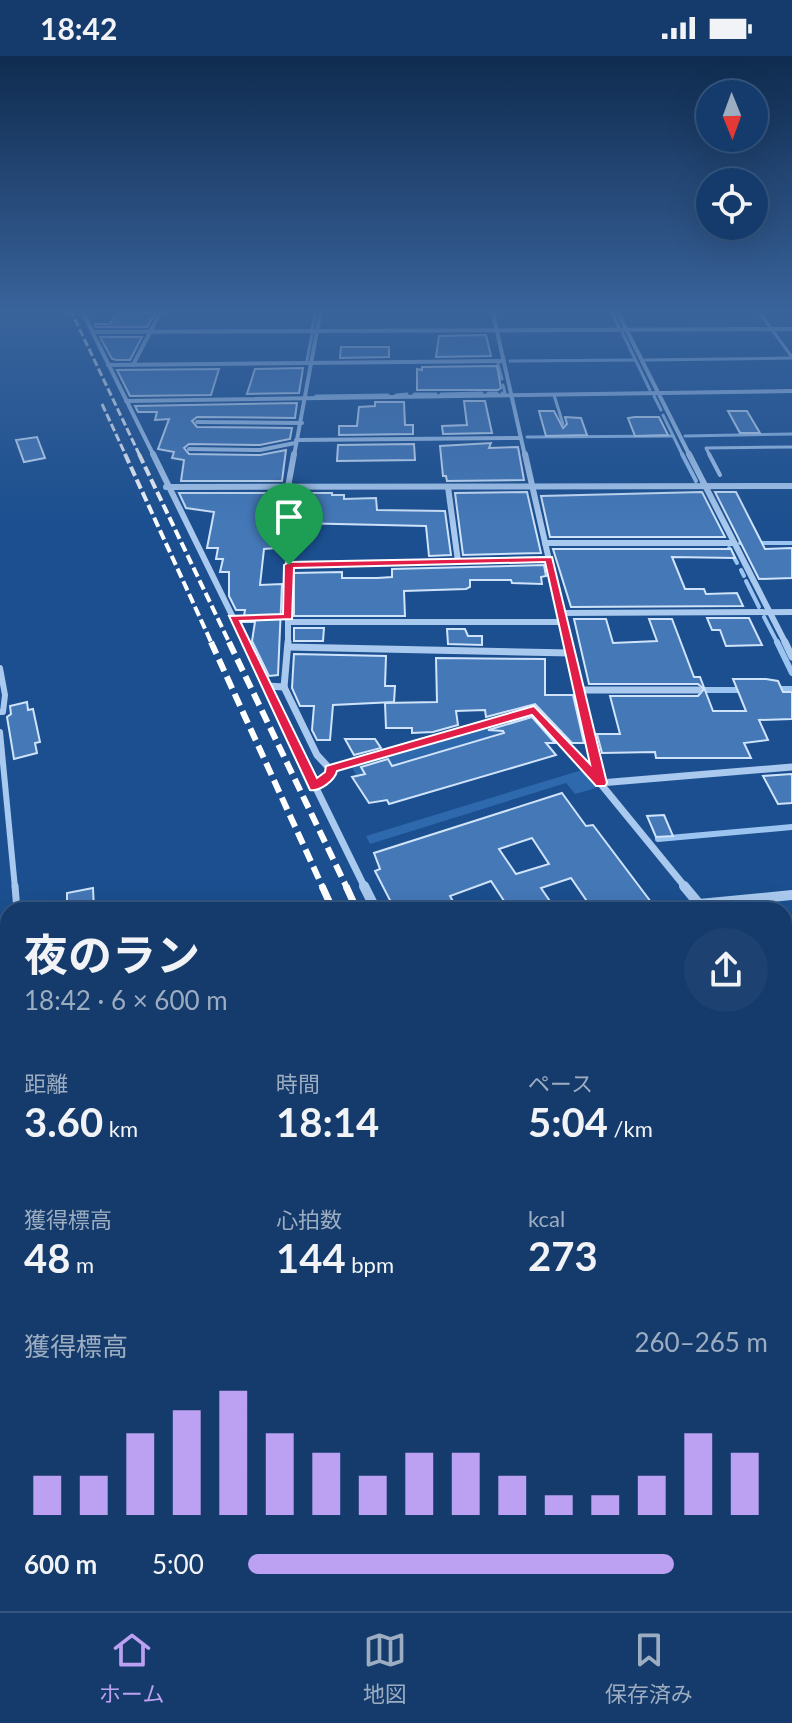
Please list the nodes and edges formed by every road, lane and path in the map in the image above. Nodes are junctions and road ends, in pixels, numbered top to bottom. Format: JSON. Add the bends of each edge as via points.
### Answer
{"nodes":[{"id":1,"x":116,"y":382,"type":"edge"},
{"id":2,"x":309,"y":382,"type":"edge"},
{"id":3,"x":509,"y":382,"type":"edge"},
{"id":4,"x":652,"y":382,"type":"edge"},
{"id":5,"x":792,"y":391,"type":"edge"},
{"id":6,"x":658,"y":393,"type":"junction"},
{"id":7,"x":554,"y":395,"type":"junction"},
{"id":8,"x":512,"y":396,"type":"junction"},
{"id":9,"x":306,"y":399,"type":"junction"},
{"id":10,"x":126,"y":401,"type":"junction"},
{"id":11,"x":197,"y":422,"type":"dead end"},
{"id":12,"x":302,"y":423,"type":"junction"},
{"id":13,"x":563,"y":424,"type":"dead end"},
{"id":14,"x":521,"y":438,"type":"junction"},
{"id":15,"x":295,"y":442,"type":"junction"},
{"id":16,"x":792,"y":447,"type":"edge"},
{"id":17,"x":189,"y":449,"type":"dead end"},
{"id":18,"x":720,"y":475,"type":"dead end"},
{"id":19,"x":531,"y":486,"type":"junction"},
{"id":20,"x":705,"y":486,"type":"junction"},
{"id":21,"x":792,"y":486,"type":"edge"},
{"id":22,"x":166,"y":487,"type":"junction"},
{"id":23,"x":288,"y":487,"type":"junction"},
{"id":24,"x":448,"y":487,"type":"junction"},
{"id":25,"x":545,"y":543,"type":"junction"},
{"id":26,"x":734,"y":543,"type":"junction"},
{"id":27,"x":549,"y":559,"type":"junction"},
{"id":28,"x":458,"y":561,"type":"junction"},
{"id":29,"x":289,"y":565,"type":"junction"},
{"id":30,"x":769,"y":612,"type":"junction"},
{"id":31,"x":792,"y":612,"type":"edge"},
{"id":32,"x":561,"y":613,"type":"junction"},
{"id":33,"x":233,"y":618,"type":"junction"},
{"id":34,"x":288,"y":619,"type":"junction"},
{"id":35,"x":564,"y":622,"type":"junction"},
{"id":36,"x":288,"y":647,"type":"junction"},
{"id":37,"x":571,"y":653,"type":"junction"},
{"id":38,"x":792,"y":657,"type":"edge"},
{"id":39,"x":0,"y":668,"type":"edge"},
{"id":40,"x":267,"y":686,"type":"junction"},
{"id":41,"x":284,"y":687,"type":"junction"},
{"id":42,"x":579,"y":690,"type":"junction"},
{"id":43,"x":698,"y":690,"type":"dead end"},
{"id":44,"x":0,"y":712,"type":"edge"},
{"id":45,"x":0,"y":732,"type":"edge"},
{"id":46,"x":792,"y":767,"type":"edge"},
{"id":47,"x":330,"y":769,"type":"junction"},
{"id":48,"x":600,"y":783,"type":"junction"},
{"id":49,"x":315,"y":786,"type":"junction"},
{"id":50,"x":792,"y":895,"type":"edge"},
{"id":51,"x":16,"y":902,"type":"edge"},
{"id":52,"x":372,"y":902,"type":"edge"},
{"id":53,"x":697,"y":902,"type":"edge"},
{"id":54,"x":739,"y":902,"type":"edge"}],
"edges":[{"from":1,"to":10,"type":"street"},
{"from":2,"to":9,"type":"street"},
{"from":3,"to":8,"type":"street"},
{"from":4,"to":6,"type":"street"},
{"from":5,"to":6,"type":"street"},
{"from":6,"to":7,"type":"street"},
{"from":6,"to":20,"type":"street"},
{"from":7,"to":8,"type":"street"},
{"from":7,"to":13,"type":"lane"},
{"from":8,"to":9,"type":"street"},
{"from":8,"to":14,"type":"street"},
{"from":9,"to":10,"type":"street"},
{"from":9,"to":12,"type":"street"},
{"from":10,"to":22,"type":"street"},
{"from":11,"to":12,"type":"street"},
{"from":12,"to":15,"type":"street"},
{"from":14,"to":15,"type":"street"},
{"from":14,"to":19,"type":"street"},
{"from":15,"to":17,"type":"street","via":[[260,450]]},
{"from":15,"to":23,"type":"street"},
{"from":16,"to":18,"type":"lane","via":[[706,448]]},
{"from":19,"to":20,"type":"street"},
{"from":19,"to":24,"type":"street"},
{"from":19,"to":25,"type":"street"},
{"from":20,"to":21,"type":"street"},
{"from":20,"to":26,"type":"street"},
{"from":22,"to":23,"type":"street"},
{"from":22,"to":33,"type":"street"},
{"from":23,"to":24,"type":"street"},
{"from":23,"to":29,"type":"street"},
{"from":24,"to":28,"type":"street"},
{"from":25,"to":26,"type":"street"},
{"from":25,"to":27,"type":"street"},
{"from":26,"to":30,"type":"street"},
{"from":27,"to":28,"type":"street"},
{"from":27,"to":32,"type":"street"},
{"from":28,"to":29,"type":"street"},
{"from":29,"to":34,"type":"street"},
{"from":30,"to":31,"type":"street"},
{"from":30,"to":32,"type":"street"},
{"from":30,"to":38,"type":"street"},
{"from":32,"to":35,"type":"street"},
{"from":33,"to":34,"type":"path"},
{"from":33,"to":40,"type":"street"},
{"from":34,"to":35,"type":"street"},
{"from":34,"to":36,"type":"street"},
{"from":35,"to":37,"type":"street"},
{"from":36,"to":37,"type":"street"},
{"from":36,"to":41,"type":"street"},
{"from":37,"to":42,"type":"street"},
{"from":39,"to":44,"type":"lane","via":[[5,695]]},
{"from":40,"to":41,"type":"street"},
{"from":40,"to":49,"type":"street"},
{"from":41,"to":47,"type":"street","via":[[317,755]]},
{"from":42,"to":43,"type":"street"},
{"from":42,"to":48,"type":"street"},
{"from":45,"to":51,"type":"lane"},
{"from":46,"to":48,"type":"street"},
{"from":47,"to":48,"type":"street","via":[[534,710]]},
{"from":47,"to":49,"type":"street","via":[[332,773]]},
{"from":48,"to":53,"type":"street"},
{"from":49,"to":52,"type":"street"},
{"from":50,"to":54,"type":"street"}]}
